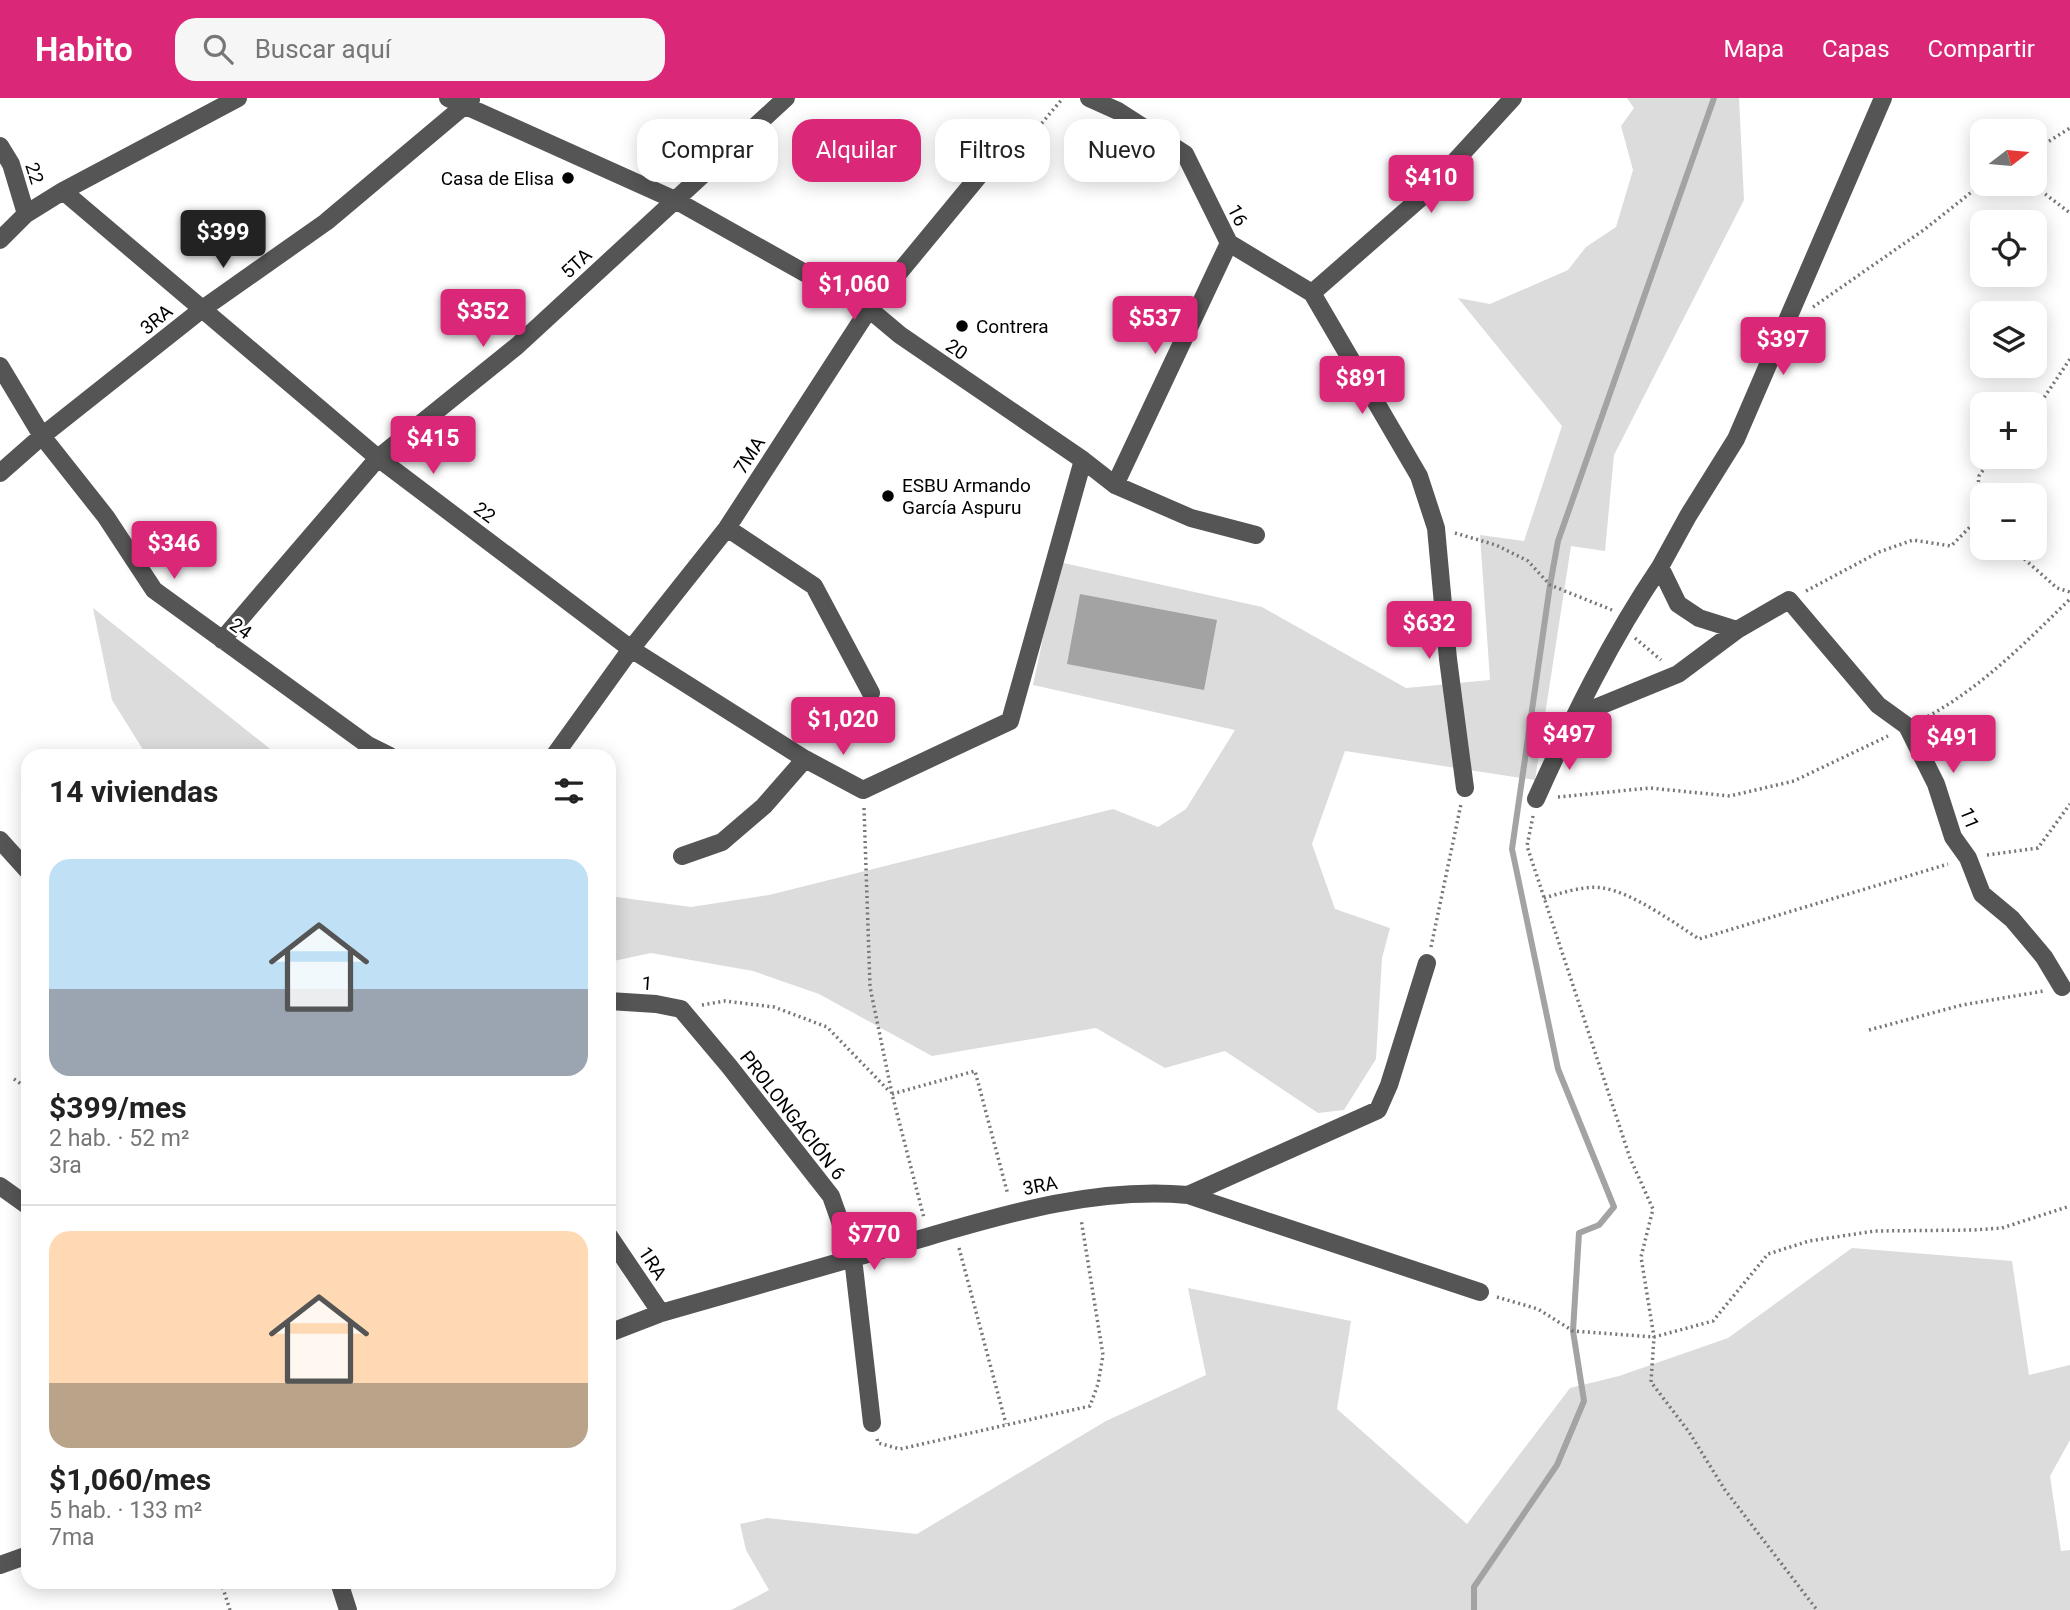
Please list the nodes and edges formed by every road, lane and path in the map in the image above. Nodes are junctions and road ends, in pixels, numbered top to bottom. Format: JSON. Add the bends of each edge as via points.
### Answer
{"nodes":[{"id":1,"x":238,"y":98,"type":"edge"},
{"id":2,"x":447,"y":98,"type":"edge"},
{"id":3,"x":786,"y":98,"type":"edge"},
{"id":4,"x":1063,"y":98,"type":"edge"},
{"id":5,"x":1089,"y":98,"type":"edge"},
{"id":6,"x":1513,"y":98,"type":"edge"},
{"id":7,"x":1883,"y":98,"type":"edge"},
{"id":8,"x":469,"y":102,"type":"edge"},
{"id":9,"x":1045,"y":119,"type":"edge"},
{"id":10,"x":2070,"y":128,"type":"edge"},
{"id":11,"x":2048,"y":142,"type":"edge"},
{"id":12,"x":0,"y":146,"type":"edge"},
{"id":13,"x":974,"y":182,"type":"edge"},
{"id":14,"x":64,"y":191,"type":"junction"},
{"id":15,"x":1970,"y":193,"type":"edge"},
{"id":16,"x":2048,"y":196,"type":"edge"},
{"id":17,"x":675,"y":200,"type":"junction"},
{"id":18,"x":2070,"y":213,"type":"edge"},
{"id":19,"x":26,"y":214,"type":"junction"},
{"id":20,"x":0,"y":240,"type":"edge"},
{"id":21,"x":1229,"y":243,"type":"junction"},
{"id":22,"x":1312,"y":293,"type":"junction"},
{"id":23,"x":869,"y":309,"type":"junction"},
{"id":24,"x":201,"y":310,"type":"junction"},
{"id":25,"x":1782,"y":329,"type":"junction"},
{"id":26,"x":2070,"y":359,"type":"edge"},
{"id":27,"x":0,"y":366,"type":"edge"},
{"id":28,"x":2047,"y":393,"type":"edge"},
{"id":29,"x":42,"y":436,"type":"junction"},
{"id":30,"x":378,"y":458,"type":"junction"},
{"id":31,"x":1083,"y":460,"type":"junction"},
{"id":32,"x":0,"y":473,"type":"edge"},
{"id":33,"x":1115,"y":485,"type":"junction"},
{"id":34,"x":1970,"y":527,"type":"edge"},
{"id":35,"x":727,"y":528,"type":"junction"},
{"id":36,"x":1436,"y":528,"type":"junction"},
{"id":37,"x":1256,"y":536,"type":"dead end"},
{"id":38,"x":2026,"y":560,"type":"edge"},
{"id":39,"x":1660,"y":567,"type":"junction"},
{"id":40,"x":2070,"y":592,"type":"edge"},
{"id":41,"x":2070,"y":599,"type":"edge"},
{"id":42,"x":1789,"y":600,"type":"junction"},
{"id":43,"x":1627,"y":617,"type":"junction"},
{"id":44,"x":1737,"y":630,"type":"junction"},
{"id":45,"x":222,"y":640,"type":"junction"},
{"id":46,"x":631,"y":649,"type":"junction"},
{"id":47,"x":1678,"y":674,"type":"junction"},
{"id":48,"x":871,"y":693,"type":"dead end"},
{"id":49,"x":1908,"y":726,"type":"junction"},
{"id":50,"x":1570,"y":729,"type":"junction"},
{"id":51,"x":376,"y":749,"type":"edge"},
{"id":52,"x":559,"y":749,"type":"edge"},
{"id":53,"x":805,"y":759,"type":"junction"},
{"id":54,"x":863,"y":789,"type":"junction"},
{"id":55,"x":1465,"y":789,"type":"joint"},
{"id":56,"x":1536,"y":799,"type":"junction"},
{"id":57,"x":2070,"y":804,"type":"edge"},
{"id":58,"x":0,"y":840,"type":"edge"},
{"id":59,"x":681,"y":856,"type":"dead end"},
{"id":60,"x":1968,"y":858,"type":"junction"},
{"id":61,"x":21,"y":863,"type":"edge"},
{"id":62,"x":1545,"y":898,"type":"junction"},
{"id":63,"x":1427,"y":963,"type":"joint"},
{"id":64,"x":2062,"y":987,"type":"joint"},
{"id":65,"x":616,"y":1001,"type":"edge"},
{"id":66,"x":681,"y":1009,"type":"junction"},
{"id":67,"x":1869,"y":1030,"type":"dead end"},
{"id":68,"x":14,"y":1079,"type":"dead end"},
{"id":69,"x":21,"y":1084,"type":"edge"},
{"id":70,"x":892,"y":1094,"type":"junction"},
{"id":71,"x":0,"y":1186,"type":"edge"},
{"id":72,"x":1188,"y":1195,"type":"junction"},
{"id":73,"x":1078,"y":1199,"type":"junction"},
{"id":74,"x":21,"y":1201,"type":"edge"},
{"id":75,"x":2070,"y":1206,"type":"edge"},
{"id":76,"x":1012,"y":1212,"type":"junction"},
{"id":77,"x":954,"y":1229,"type":"junction"},
{"id":78,"x":929,"y":1237,"type":"junction"},
{"id":79,"x":616,"y":1246,"type":"edge"},
{"id":80,"x":853,"y":1258,"type":"junction"},
{"id":81,"x":1480,"y":1292,"type":"joint"},
{"id":82,"x":661,"y":1313,"type":"junction"},
{"id":83,"x":616,"y":1330,"type":"edge"},
{"id":84,"x":1654,"y":1337,"type":"junction"},
{"id":85,"x":872,"y":1423,"type":"joint"},
{"id":86,"x":1006,"y":1424,"type":"junction"},
{"id":87,"x":21,"y":1558,"type":"edge"},
{"id":88,"x":0,"y":1565,"type":"edge"},
{"id":89,"x":223,"y":1589,"type":"edge"},
{"id":90,"x":341,"y":1589,"type":"edge"},
{"id":91,"x":230,"y":1610,"type":"edge"},
{"id":92,"x":348,"y":1610,"type":"edge"},
{"id":93,"x":1817,"y":1610,"type":"edge"}],
"edges":[{"from":1,"to":14,"type":"street"},
{"from":2,"to":8,"type":"street","name":"20"},
{"from":3,"to":17,"type":"street","name":"5TA"},
{"from":4,"to":9,"type":"path"},
{"from":5,"to":21,"type":"street","name":"16","via":[[1185,154]]},
{"from":6,"to":22,"type":"street","via":[[1424,195]]},
{"from":7,"to":25,"type":"street"},
{"from":8,"to":17,"type":"street","name":"20"},
{"from":8,"to":24,"type":"street","name":"3RA","via":[[327,222]]},
{"from":10,"to":11,"type":"path"},
{"from":12,"to":19,"type":"street","name":"22","via":[[11,164]]},
{"from":13,"to":23,"type":"street","name":"7MA"},
{"from":14,"to":19,"type":"street"},
{"from":14,"to":24,"type":"street","name":"22"},
{"from":15,"to":25,"type":"path"},
{"from":16,"to":18,"type":"path"},
{"from":17,"to":23,"type":"street","name":"20"},
{"from":17,"to":30,"type":"street","name":"5TA","via":[[517,346]]},
{"from":19,"to":20,"type":"street"},
{"from":21,"to":22,"type":"street"},
{"from":21,"to":33,"type":"street"},
{"from":22,"to":36,"type":"street","via":[[1419,476]]},
{"from":23,"to":31,"type":"street","name":"20"},
{"from":23,"to":35,"type":"street","name":"7MA"},
{"from":24,"to":29,"type":"street","name":"3RA"},
{"from":24,"to":30,"type":"street","name":"22"},
{"from":25,"to":39,"type":"street","via":[[1736,439]]},
{"from":26,"to":28,"type":"path"},
{"from":27,"to":29,"type":"street","name":"24"},
{"from":29,"to":32,"type":"street","name":"3RA"},
{"from":29,"to":45,"type":"street","name":"24","via":[[106,517],[154,590]]},
{"from":30,"to":45,"type":"street","name":"5TA"},
{"from":30,"to":46,"type":"street","name":"22"},
{"from":31,"to":33,"type":"street","name":"20"},
{"from":31,"to":54,"type":"street","via":[[1010,721]]},
{"from":33,"to":37,"type":"street","name":"20","via":[[1191,519]]},
{"from":34,"to":42,"type":"path","via":[[1951,546],[1913,540],[1879,552]]},
{"from":35,"to":46,"type":"street","name":"7MA"},
{"from":35,"to":48,"type":"street","via":[[814,586]]},
{"from":36,"to":43,"type":"path","via":[[1496,545],[1528,561],[1550,585]]},
{"from":36,"to":55,"type":"street"},
{"from":38,"to":40,"type":"path","via":[[2057,588]]},
{"from":39,"to":43,"type":"street"},
{"from":39,"to":44,"type":"street","via":[[1678,604],[1699,618]]},
{"from":41,"to":49,"type":"path","via":[[1998,669],[1944,708]]},
{"from":42,"to":44,"type":"street"},
{"from":42,"to":49,"type":"street","name":"11","via":[[1878,705]]},
{"from":43,"to":47,"type":"path","via":[[1636,641]]},
{"from":43,"to":50,"type":"street"},
{"from":44,"to":47,"type":"street"},
{"from":45,"to":51,"type":"street","name":"24"},
{"from":46,"to":52,"type":"street","name":"7MA"},
{"from":46,"to":53,"type":"street","name":"22"},
{"from":47,"to":50,"type":"street","via":[[1590,710]]},
{"from":49,"to":56,"type":"path","via":[[1794,781],[1730,796],[1650,788]]},
{"from":49,"to":60,"type":"street","name":"11","via":[[1936,784],[1953,837]]},
{"from":50,"to":56,"type":"street"},
{"from":53,"to":54,"type":"street","name":"22"},
{"from":53,"to":59,"type":"street","via":[[764,806],[722,842]]},
{"from":54,"to":70,"type":"path","via":[[870,987]]},
{"from":55,"to":63,"type":"path"},
{"from":56,"to":62,"type":"path","via":[[1527,846]]},
{"from":57,"to":60,"type":"path","via":[[2038,848]]},
{"from":58,"to":61,"type":"street"},
{"from":60,"to":62,"type":"path","via":[[1699,939],[1644,903],[1603,888]]},
{"from":60,"to":64,"type":"street","name":"11","via":[[1982,894],[2012,919]]},
{"from":62,"to":84,"type":"path","via":[[1630,1158],[1653,1209],[1641,1257]]},
{"from":63,"to":72,"type":"street","via":[[1378,1110]]},
{"from":64,"to":67,"type":"path","via":[[1962,1005]]},
{"from":65,"to":66,"type":"street","name":"1"},
{"from":66,"to":70,"type":"path","via":[[725,1001],[774,1007],[827,1027]]},
{"from":66,"to":80,"type":"street","name":"PROLONGACIÓN 6","via":[[831,1196]]},
{"from":68,"to":69,"type":"path"},
{"from":70,"to":76,"type":"path","via":[[975,1071]]},
{"from":70,"to":78,"type":"path"},
{"from":71,"to":74,"type":"street"},
{"from":72,"to":73,"type":"street","name":"3RA","via":[[1157,1192]]},
{"from":72,"to":81,"type":"street","name":"3RA"},
{"from":73,"to":76,"type":"street","name":"3RA"},
{"from":73,"to":86,"type":"path","via":[[1103,1355],[1098,1384],[1090,1406]]},
{"from":75,"to":84,"type":"path","via":[[2002,1228],[1875,1231],[1809,1241],[1768,1254],[1713,1321]]},
{"from":76,"to":77,"type":"street","name":"3RA"},
{"from":77,"to":78,"type":"street","name":"3RA"},
{"from":77,"to":86,"type":"path"},
{"from":78,"to":80,"type":"street","name":"3RA"},
{"from":79,"to":82,"type":"street","name":"1RA"},
{"from":80,"to":82,"type":"street","name":"3RA"},
{"from":80,"to":85,"type":"street","name":"PROLONGACIÓN 6"},
{"from":81,"to":84,"type":"path","via":[[1538,1309],[1573,1331]]},
{"from":82,"to":83,"type":"street","name":"3RA"},
{"from":84,"to":93,"type":"path","via":[[1651,1382],[1725,1490]]},
{"from":85,"to":86,"type":"path","via":[[878,1443],[900,1449]]},
{"from":87,"to":88,"type":"street"},
{"from":89,"to":91,"type":"path"},
{"from":90,"to":92,"type":"street"}]}
